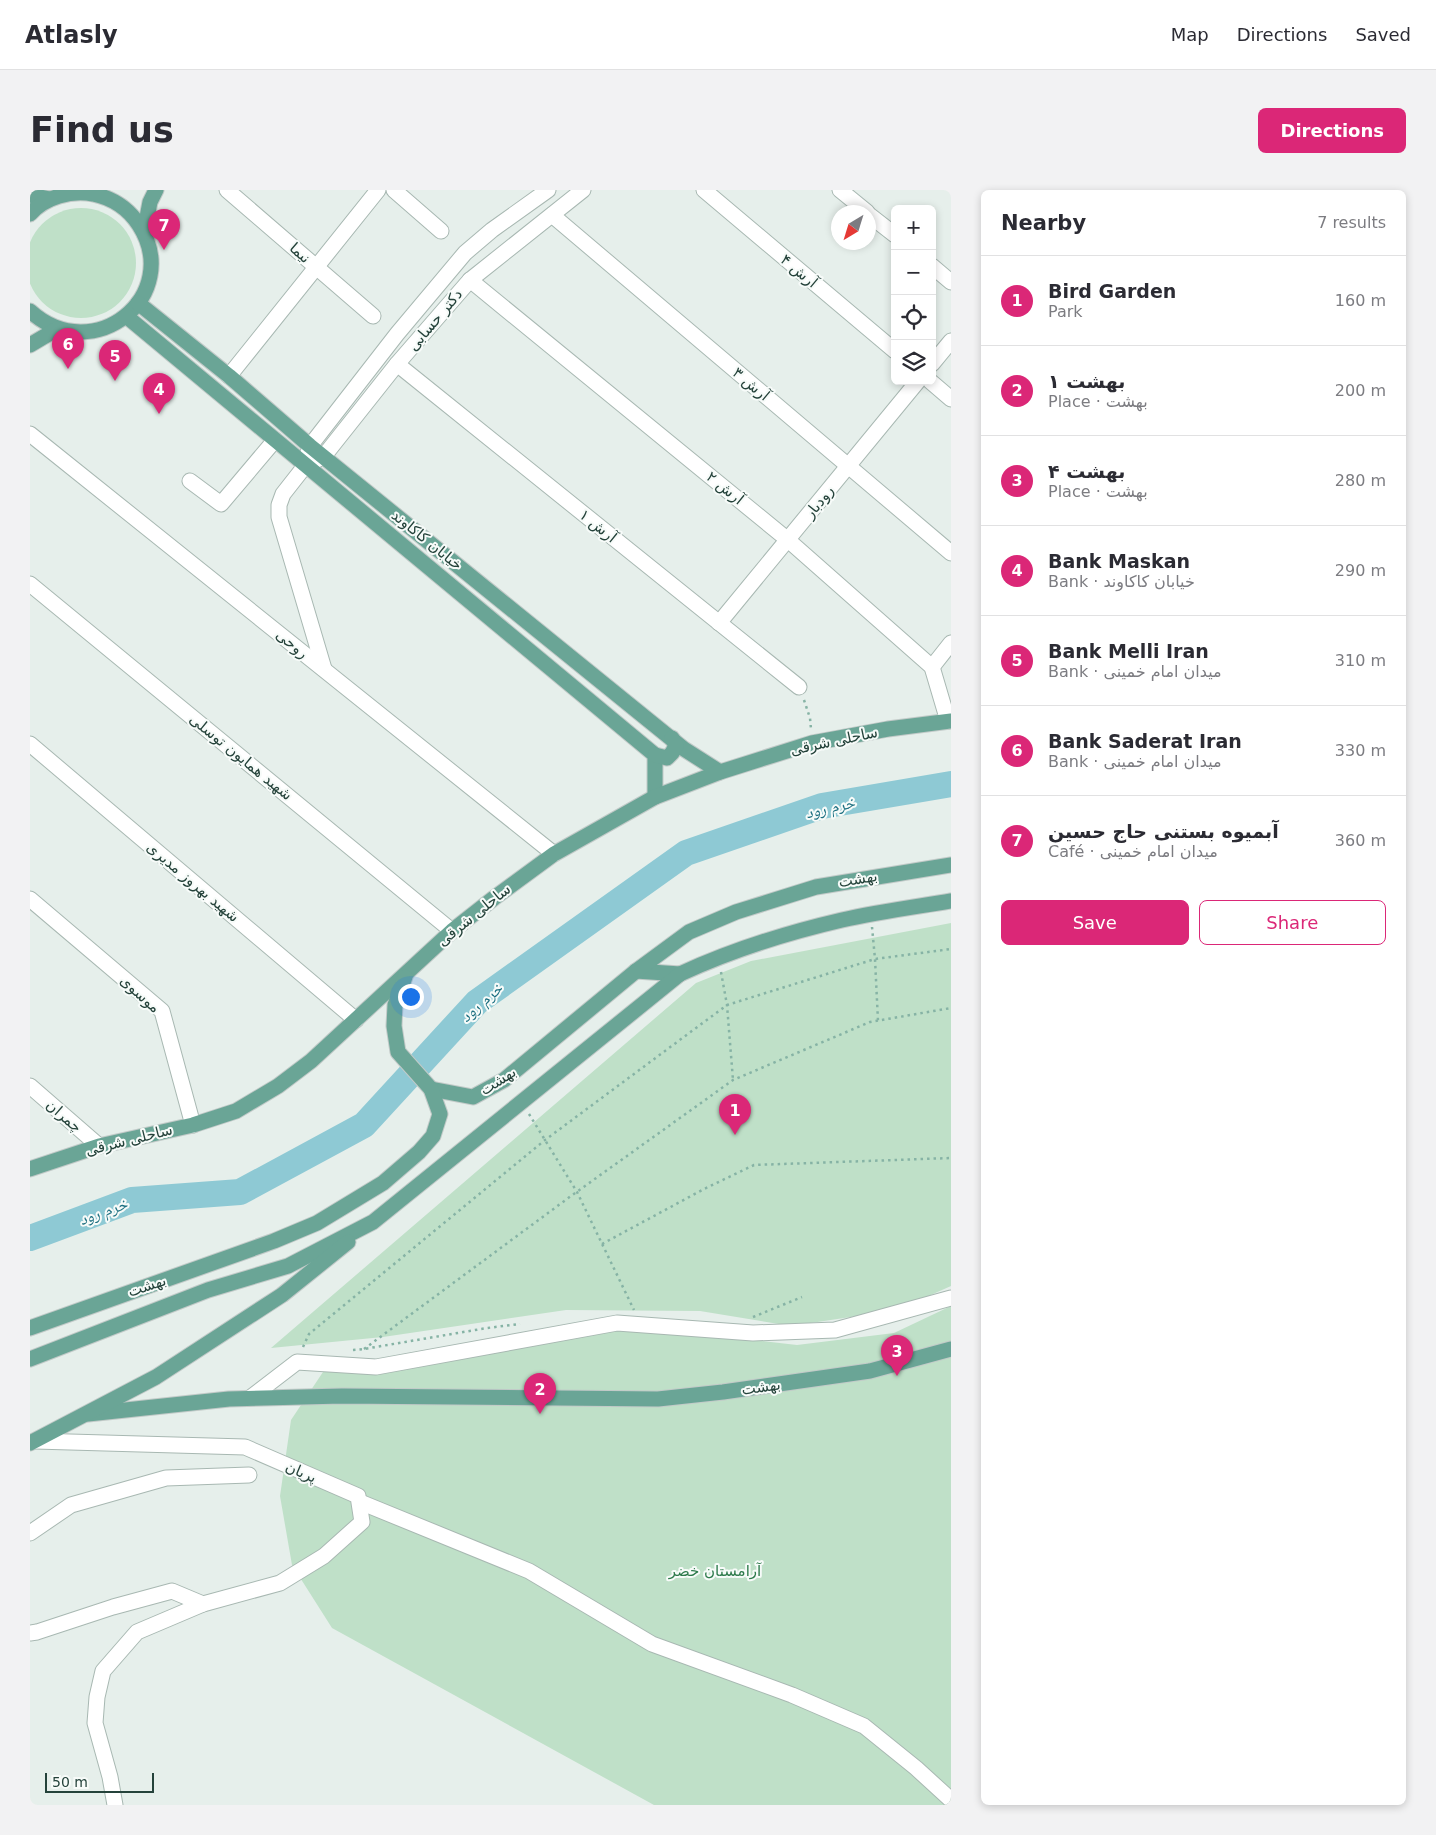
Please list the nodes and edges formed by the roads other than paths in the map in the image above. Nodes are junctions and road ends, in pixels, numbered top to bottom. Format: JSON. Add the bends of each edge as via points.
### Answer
{"nodes":[{"id":1,"x":156,"y":190,"type":"edge"},
{"id":2,"x":227,"y":190,"type":"edge"},
{"id":3,"x":378,"y":190,"type":"edge"},
{"id":4,"x":394,"y":190,"type":"edge"},
{"id":5,"x":548,"y":190,"type":"edge"},
{"id":6,"x":583,"y":190,"type":"edge"},
{"id":7,"x":704,"y":190,"type":"edge"},
{"id":8,"x":840,"y":190,"type":"edge"},
{"id":9,"x":109,"y":193,"type":"edge"},
{"id":10,"x":30,"y":195,"type":"edge"},
{"id":11,"x":50,"y":199,"type":"junction"},
{"id":12,"x":858,"y":205,"type":"edge"},
{"id":13,"x":30,"y":214,"type":"edge"},
{"id":14,"x":552,"y":216,"type":"junction"},
{"id":15,"x":876,"y":220,"type":"edge"},
{"id":16,"x":441,"y":231,"type":"dead end"},
{"id":17,"x":144,"y":232,"type":"junction"},
{"id":18,"x":891,"y":232,"type":"edge"},
{"id":19,"x":316,"y":267,"type":"junction"},
{"id":20,"x":936,"y":269,"type":"edge"},
{"id":21,"x":470,"y":280,"type":"junction"},
{"id":22,"x":951,"y":282,"type":"edge"},
{"id":23,"x":138,"y":303,"type":"junction"},
{"id":24,"x":30,"y":311,"type":"edge"},
{"id":25,"x":126,"y":316,"type":"junction"},
{"id":26,"x":373,"y":316,"type":"dead end"},
{"id":27,"x":57,"y":329,"type":"junction"},
{"id":28,"x":951,"y":341,"type":"edge"},
{"id":29,"x":30,"y":345,"type":"edge"},
{"id":30,"x":891,"y":348,"type":"edge"},
{"id":31,"x":936,"y":359,"type":"edge"},
{"id":32,"x":397,"y":364,"type":"junction"},
{"id":33,"x":229,"y":376,"type":"junction"},
{"id":34,"x":915,"y":385,"type":"edge"},
{"id":35,"x":935,"y":385,"type":"edge"},
{"id":36,"x":951,"y":399,"type":"edge"},
{"id":37,"x":30,"y":434,"type":"edge"},
{"id":38,"x":275,"y":440,"type":"junction"},
{"id":39,"x":310,"y":446,"type":"junction"},
{"id":40,"x":324,"y":456,"type":"junction"},
{"id":41,"x":305,"y":466,"type":"junction"},
{"id":42,"x":848,"y":466,"type":"junction"},
{"id":43,"x":190,"y":481,"type":"dead end"},
{"id":44,"x":788,"y":540,"type":"junction"},
{"id":45,"x":951,"y":552,"type":"edge"},
{"id":46,"x":30,"y":584,"type":"edge"},
{"id":47,"x":720,"y":623,"type":"junction"},
{"id":48,"x":951,"y":643,"type":"edge"},
{"id":49,"x":932,"y":667,"type":"junction"},
{"id":50,"x":324,"y":669,"type":"junction"},
{"id":51,"x":799,"y":687,"type":"road end"},
{"id":52,"x":950,"y":721,"type":"edge"},
{"id":53,"x":672,"y":738,"type":"junction"},
{"id":54,"x":30,"y":744,"type":"edge"},
{"id":55,"x":655,"y":755,"type":"junction"},
{"id":56,"x":720,"y":772,"type":"junction"},
{"id":57,"x":655,"y":796,"type":"junction"},
{"id":58,"x":554,"y":854,"type":"junction"},
{"id":59,"x":951,"y":865,"type":"edge"},
{"id":60,"x":30,"y":899,"type":"edge"},
{"id":61,"x":951,"y":901,"type":"edge"},
{"id":62,"x":452,"y":930,"type":"junction"},
{"id":63,"x":636,"y":971,"type":"junction"},
{"id":64,"x":406,"y":974,"type":"junction"},
{"id":65,"x":680,"y":974,"type":"junction"},
{"id":66,"x":356,"y":1020,"type":"junction"},
{"id":67,"x":30,"y":1086,"type":"edge"},
{"id":68,"x":431,"y":1089,"type":"junction"},
{"id":69,"x":192,"y":1124,"type":"junction"},
{"id":70,"x":99,"y":1146,"type":"junction"},
{"id":71,"x":30,"y":1168,"type":"edge"},
{"id":72,"x":373,"y":1222,"type":"junction"},
{"id":73,"x":951,"y":1298,"type":"edge"},
{"id":74,"x":30,"y":1328,"type":"edge"},
{"id":75,"x":951,"y":1349,"type":"edge"},
{"id":76,"x":30,"y":1359,"type":"edge"},
{"id":77,"x":250,"y":1398,"type":"junction"},
{"id":78,"x":88,"y":1414,"type":"junction"},
{"id":79,"x":32,"y":1442,"type":"edge"},
{"id":80,"x":249,"y":1475,"type":"dead end"},
{"id":81,"x":360,"y":1502,"type":"junction"},
{"id":82,"x":30,"y":1533,"type":"edge"},
{"id":83,"x":203,"y":1604,"type":"junction"},
{"id":84,"x":30,"y":1633,"type":"edge"},
{"id":85,"x":951,"y":1800,"type":"edge"},
{"id":86,"x":114,"y":1805,"type":"edge"}],
"edges":[{"from":1,"to":17,"type":"main road"},
{"from":2,"to":19,"type":"street","name":"نیما"},
{"from":3,"to":19,"type":"street"},
{"from":4,"to":16,"type":"street"},
{"from":5,"to":39,"type":"street","name":"دکتر حسابی","via":[[465,253]]},
{"from":6,"to":14,"type":"street","name":"دکتر حسابی"},
{"from":7,"to":30,"type":"street","name":"آرش ۴"},
{"from":8,"to":12,"type":"street"},
{"from":9,"to":11,"type":"main road","via":[[86,192]]},
{"from":9,"to":17,"type":"main road","via":[[134,217]]},
{"from":10,"to":11,"type":"main road"},
{"from":11,"to":13,"type":"main road"},
{"from":14,"to":21,"type":"street","name":"دکتر حسابی"},
{"from":14,"to":42,"type":"street","name":"آرش ۳"},
{"from":15,"to":18,"type":"street"},
{"from":17,"to":23,"type":"main road","via":[[150,250],[150,268],[147,286]]},
{"from":19,"to":26,"type":"street","name":"نیما"},
{"from":19,"to":33,"type":"street"},
{"from":20,"to":22,"type":"street"},
{"from":21,"to":32,"type":"street","name":"دکتر حسابی"},
{"from":21,"to":44,"type":"street","name":"آرش ۲"},
{"from":23,"to":25,"type":"main road"},
{"from":23,"to":33,"type":"main road","name":"خیابان کاکاوند"},
{"from":24,"to":27,"type":"main road"},
{"from":25,"to":27,"type":"main road","via":[[93,332]]},
{"from":25,"to":38,"type":"main road","name":"خیابان کاکاوند"},
{"from":27,"to":29,"type":"main road"},
{"from":28,"to":31,"type":"street"},
{"from":32,"to":40,"type":"street","name":"دکتر حسابی"},
{"from":32,"to":47,"type":"street","name":"آرش ۱"},
{"from":33,"to":39,"type":"main road","name":"خیابان کاکاوند"},
{"from":34,"to":42,"type":"street","name":"رودبار"},
{"from":35,"to":36,"type":"street"},
{"from":37,"to":50,"type":"street","name":"روحی"},
{"from":38,"to":41,"type":"main road","name":"خیابان کاکاوند"},
{"from":38,"to":43,"type":"street","via":[[221,504]]},
{"from":39,"to":40,"type":"main road","name":"خیابان کاکاوند"},
{"from":39,"to":41,"type":"street","name":"دکتر حسابی"},
{"from":40,"to":41,"type":"street","name":"دکتر حسابی"},
{"from":40,"to":53,"type":"main road","name":"خیابان کاکاوند"},
{"from":41,"to":50,"type":"street","name":"دکتر حسابی","via":[[283,494],[279,517]]},
{"from":41,"to":55,"type":"main road","name":"خیابان کاکاوند"},
{"from":42,"to":44,"type":"street","name":"رودبار"},
{"from":42,"to":45,"type":"street","name":"آرش ۳"},
{"from":44,"to":47,"type":"street","name":"رودبار"},
{"from":44,"to":49,"type":"street","name":"آرش ۲"},
{"from":46,"to":62,"type":"street","name":"شهید همایون توسلی"},
{"from":47,"to":51,"type":"street","name":"آرش ۱"},
{"from":48,"to":49,"type":"street"},
{"from":49,"to":52,"type":"street"},
{"from":50,"to":58,"type":"street","name":"روحی"},
{"from":52,"to":56,"type":"main road","name":"ساحلی شرقی","via":[[812,743]]},
{"from":53,"to":55,"type":"main road","via":[[676,746],[667,758]]},
{"from":53,"to":56,"type":"main road","name":"خیابان کاکاوند"},
{"from":54,"to":66,"type":"street","name":"شهید بهروز مدیری"},
{"from":55,"to":57,"type":"main road"},
{"from":56,"to":57,"type":"main road","name":"ساحلی شرقی"},
{"from":57,"to":58,"type":"main road","name":"ساحلی شرقی"},
{"from":58,"to":62,"type":"main road","name":"ساحلی شرقی"},
{"from":59,"to":63,"type":"main road","name":"بهشت","via":[[816,887],[736,912],[690,932]]},
{"from":60,"to":69,"type":"street","name":"موسوی","via":[[162,1012]]},
{"from":61,"to":65,"type":"main road","name":"بهشت","via":[[843,920],[768,939]]},
{"from":62,"to":64,"type":"main road","name":"ساحلی شرقی"},
{"from":63,"to":65,"type":"main road"},
{"from":63,"to":68,"type":"main road","name":"بهشت","via":[[504,1080],[472,1097]]},
{"from":64,"to":66,"type":"main road","name":"ساحلی شرقی"},
{"from":64,"to":68,"type":"main road","via":[[395,1005],[398,1052]]},
{"from":65,"to":72,"type":"main road","name":"بهشت"},
{"from":66,"to":69,"type":"main road","name":"ساحلی شرقی","via":[[278,1086],[236,1111]]},
{"from":67,"to":70,"type":"street","name":"چمران"},
{"from":68,"to":74,"type":"main road","name":"بهشت","via":[[440,1114],[433,1136],[383,1183],[317,1223]]},
{"from":69,"to":70,"type":"main road","name":"ساحلی شرقی"},
{"from":70,"to":71,"type":"main road","name":"ساحلی شرقی"},
{"from":72,"to":76,"type":"main road","name":"بهشت","via":[[288,1266],[208,1290]]},
{"from":72,"to":78,"type":"main road","via":[[282,1295],[156,1377]]},
{"from":73,"to":77,"type":"street","via":[[835,1330],[753,1333],[617,1323],[376,1367],[297,1362]]},
{"from":75,"to":77,"type":"main road","name":"بهشت","via":[[870,1371],[658,1399]]},
{"from":77,"to":78,"type":"main road","name":"بهشت"},
{"from":78,"to":79,"type":"main road"},
{"from":79,"to":81,"type":"street","name":"پریان","via":[[244,1447],[358,1496]]},
{"from":80,"to":82,"type":"street","via":[[166,1478],[71,1505]]},
{"from":81,"to":83,"type":"street","via":[[362,1522],[324,1556],[280,1583]]},
{"from":81,"to":85,"type":"street","name":"پریان","via":[[529,1571],[652,1644],[792,1695],[864,1726]]},
{"from":83,"to":84,"type":"street","via":[[172,1591]]},
{"from":83,"to":86,"type":"street","via":[[137,1632],[103,1671],[95,1723]]}]}
